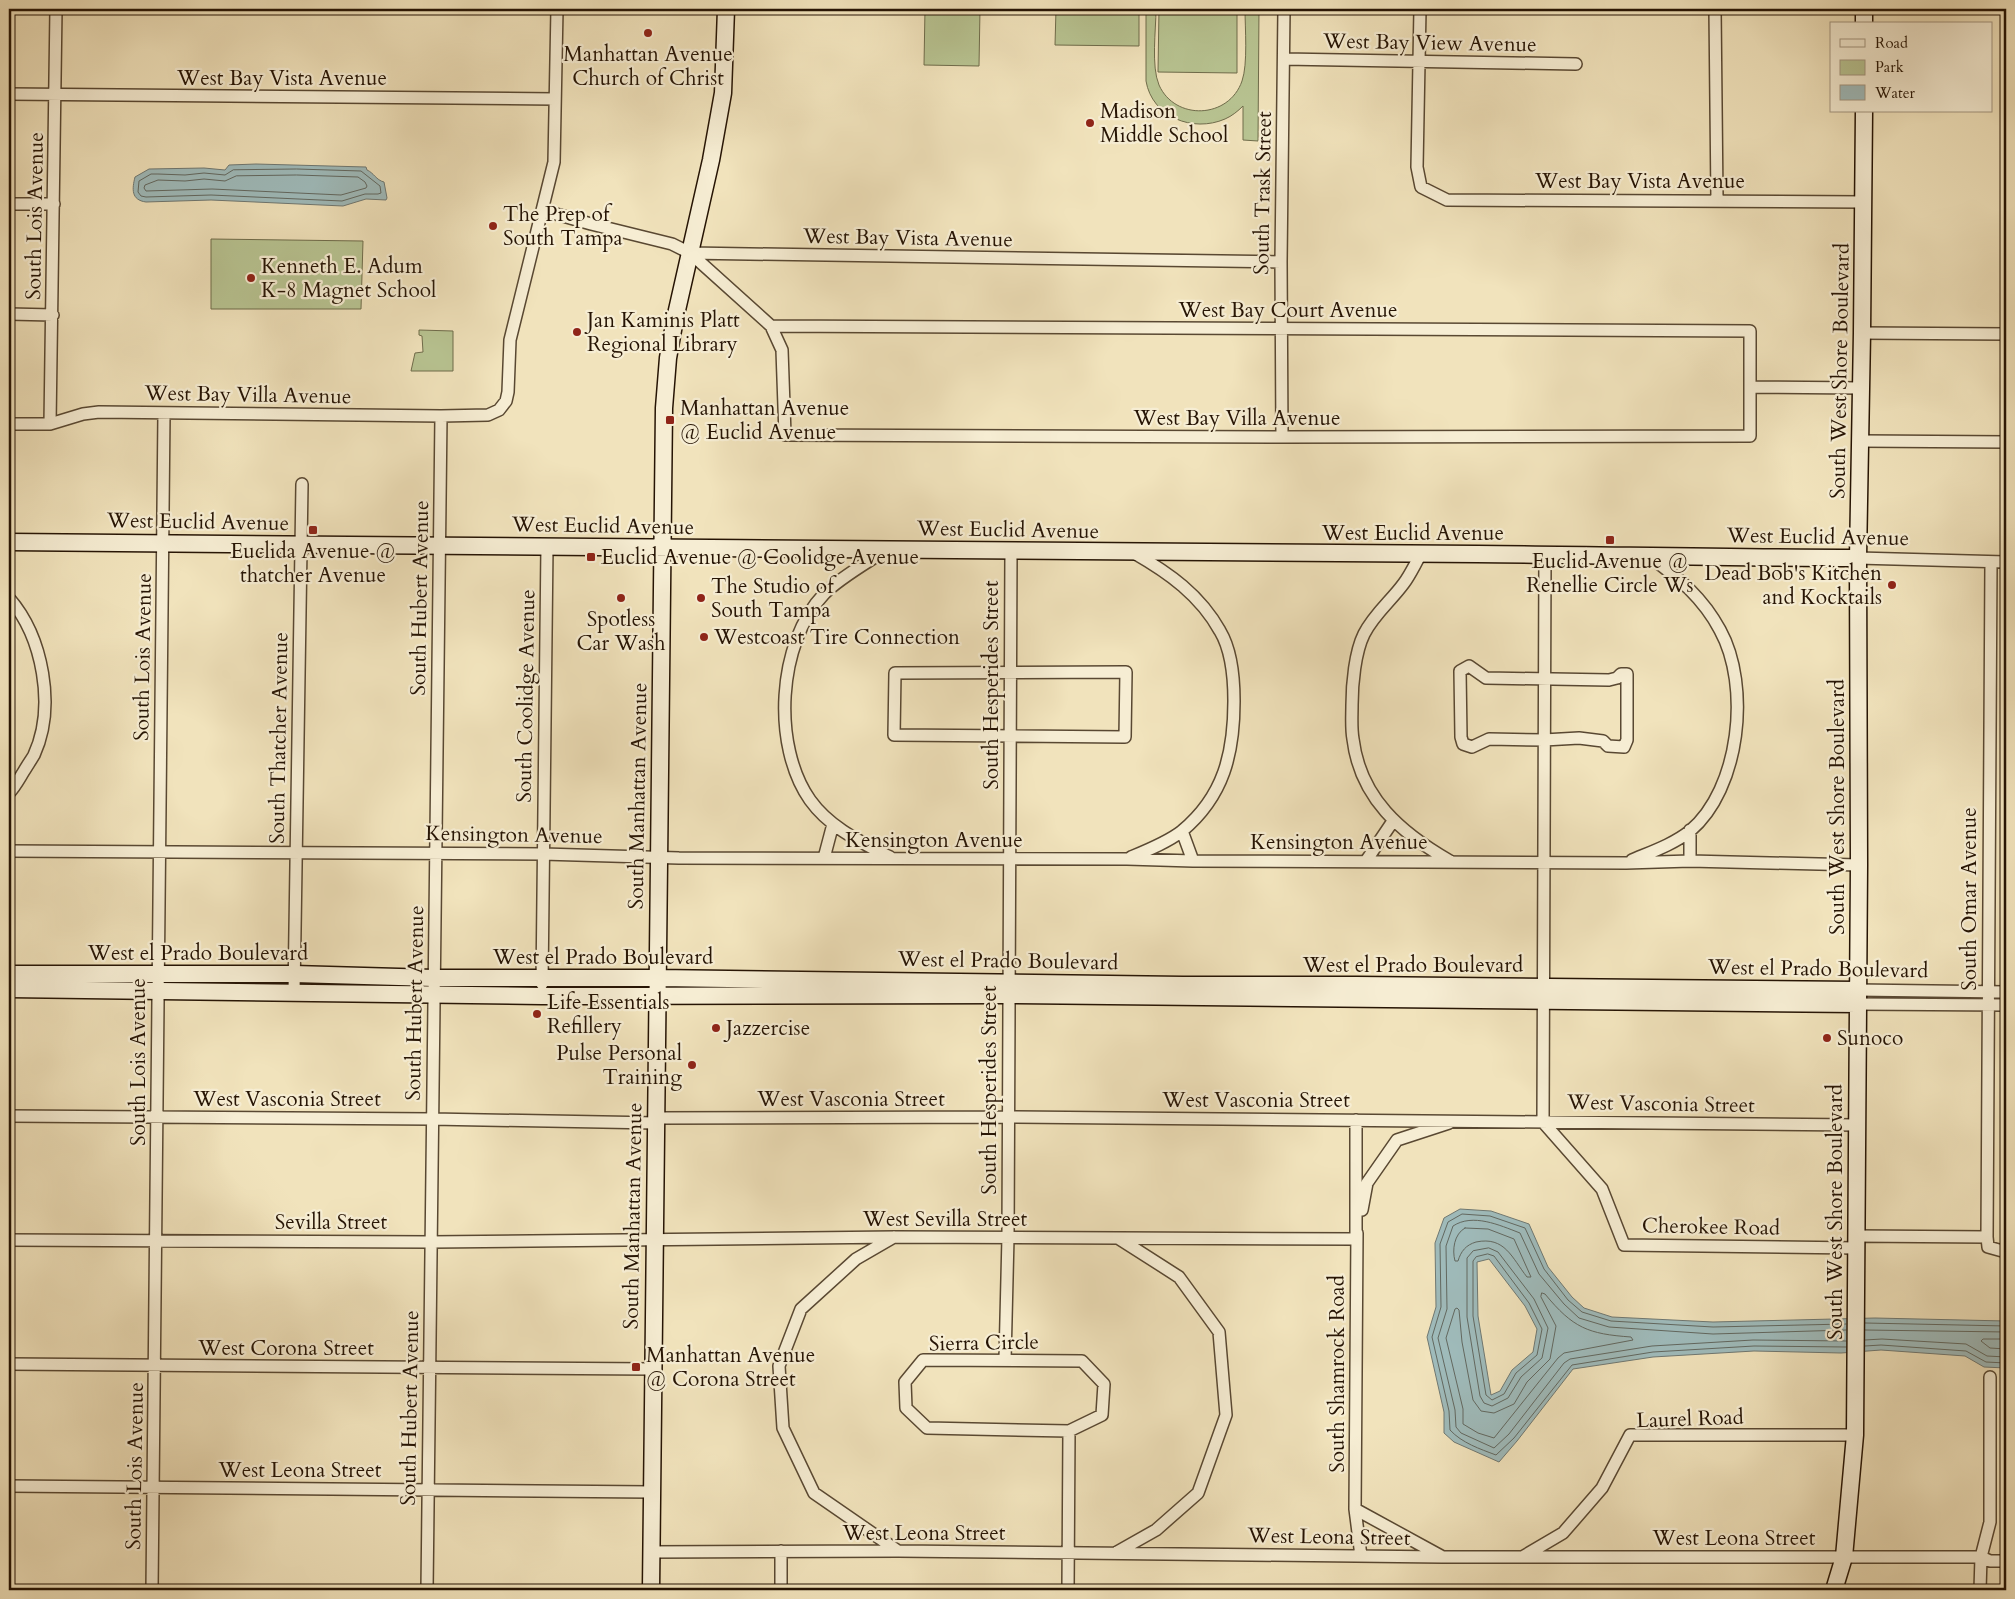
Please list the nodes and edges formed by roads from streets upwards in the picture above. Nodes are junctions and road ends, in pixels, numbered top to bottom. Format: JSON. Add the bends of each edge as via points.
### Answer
{"nodes":[{"id":1,"x":56,"y":9,"type":"edge"},
{"id":2,"x":557,"y":9,"type":"edge"},
{"id":3,"x":726,"y":9,"type":"edge"},
{"id":4,"x":1284,"y":9,"type":"edge"},
{"id":5,"x":1420,"y":9,"type":"edge"},
{"id":6,"x":1714,"y":9,"type":"edge"},
{"id":7,"x":1864,"y":9,"type":"edge"},
{"id":8,"x":1864,"y":22,"type":"edge"},
{"id":9,"x":1284,"y":59,"type":"junction"},
{"id":10,"x":1420,"y":61,"type":"junction"},
{"id":11,"x":1576,"y":64,"type":"dead end"},
{"id":12,"x":9,"y":94,"type":"edge"},
{"id":13,"x":55,"y":95,"type":"junction"},
{"id":14,"x":556,"y":99,"type":"junction"},
{"id":15,"x":1864,"y":112,"type":"edge"},
{"id":16,"x":1717,"y":200,"type":"junction"},
{"id":17,"x":1863,"y":202,"type":"junction"},
{"id":18,"x":9,"y":204,"type":"edge"},
{"id":19,"x":54,"y":204,"type":"junction"},
{"id":20,"x":542,"y":210,"type":"junction"},
{"id":21,"x":690,"y":253,"type":"junction"},
{"id":22,"x":1281,"y":262,"type":"junction"},
{"id":23,"x":9,"y":314,"type":"edge"},
{"id":24,"x":53,"y":315,"type":"junction"},
{"id":25,"x":771,"y":326,"type":"junction"},
{"id":26,"x":1281,"y":329,"type":"junction"},
{"id":27,"x":1862,"y":333,"type":"junction"},
{"id":28,"x":2006,"y":334,"type":"edge"},
{"id":29,"x":1751,"y":387,"type":"junction"},
{"id":30,"x":1860,"y":388,"type":"junction"},
{"id":31,"x":164,"y":413,"type":"junction"},
{"id":32,"x":441,"y":416,"type":"junction"},
{"id":33,"x":9,"y":424,"type":"edge"},
{"id":34,"x":50,"y":424,"type":"junction"},
{"id":35,"x":1282,"y":437,"type":"junction"},
{"id":36,"x":1861,"y":441,"type":"junction"},
{"id":37,"x":2006,"y":442,"type":"edge"},
{"id":38,"x":302,"y":484,"type":"dead end"},
{"id":39,"x":9,"y":542,"type":"edge"},
{"id":40,"x":163,"y":543,"type":"junction"},
{"id":41,"x":301,"y":545,"type":"junction"},
{"id":42,"x":440,"y":546,"type":"junction"},
{"id":43,"x":547,"y":546,"type":"junction"},
{"id":44,"x":663,"y":548,"type":"junction"},
{"id":45,"x":886,"y":550,"type":"junction"},
{"id":46,"x":1011,"y":551,"type":"junction"},
{"id":47,"x":1134,"y":553,"type":"junction"},
{"id":48,"x":1421,"y":554,"type":"junction"},
{"id":49,"x":1545,"y":555,"type":"junction"},
{"id":50,"x":1650,"y":557,"type":"junction"},
{"id":51,"x":1858,"y":558,"type":"junction"},
{"id":52,"x":1991,"y":562,"type":"junction"},
{"id":53,"x":2006,"y":562,"type":"edge"},
{"id":54,"x":9,"y":598,"type":"edge"},
{"id":55,"x":1009,"y":674,"type":"junction"},
{"id":56,"x":1544,"y":678,"type":"junction"},
{"id":57,"x":1010,"y":735,"type":"junction"},
{"id":58,"x":1544,"y":740,"type":"junction"},
{"id":59,"x":9,"y":793,"type":"edge"},
{"id":60,"x":1393,"y":821,"type":"junction"},
{"id":61,"x":833,"y":824,"type":"junction"},
{"id":62,"x":1690,"y":830,"type":"junction"},
{"id":63,"x":1182,"y":831,"type":"junction"},
{"id":64,"x":9,"y":851,"type":"edge"},
{"id":65,"x":160,"y":851,"type":"junction"},
{"id":66,"x":296,"y":852,"type":"junction"},
{"id":67,"x":435,"y":853,"type":"junction"},
{"id":68,"x":543,"y":854,"type":"junction"},
{"id":69,"x":658,"y":857,"type":"junction"},
{"id":70,"x":824,"y":858,"type":"junction"},
{"id":71,"x":892,"y":858,"type":"junction"},
{"id":72,"x":1009,"y":858,"type":"junction"},
{"id":73,"x":1128,"y":858,"type":"junction"},
{"id":74,"x":1193,"y":861,"type":"junction"},
{"id":75,"x":1366,"y":861,"type":"junction"},
{"id":76,"x":1451,"y":862,"type":"junction"},
{"id":77,"x":1543,"y":862,"type":"junction"},
{"id":78,"x":1690,"y":862,"type":"junction"},
{"id":79,"x":1626,"y":863,"type":"junction"},
{"id":80,"x":1859,"y":865,"type":"junction"},
{"id":81,"x":158,"y":974,"type":"junction"},
{"id":82,"x":294,"y":974,"type":"junction"},
{"id":83,"x":434,"y":978,"type":"junction"},
{"id":84,"x":542,"y":978,"type":"junction"},
{"id":85,"x":600,"y":978,"type":"junction"},
{"id":86,"x":658,"y":978,"type":"junction"},
{"id":87,"x":715,"y":978,"type":"junction"},
{"id":88,"x":12,"y":982,"type":"edge"},
{"id":89,"x":859,"y":988,"type":"junction"},
{"id":90,"x":1008,"y":989,"type":"junction"},
{"id":91,"x":157,"y":991,"type":"junction"},
{"id":92,"x":1987,"y":991,"type":"junction"},
{"id":93,"x":2006,"y":992,"type":"edge"},
{"id":94,"x":294,"y":993,"type":"junction"},
{"id":95,"x":1542,"y":993,"type":"junction"},
{"id":96,"x":434,"y":995,"type":"junction"},
{"id":97,"x":658,"y":995,"type":"junction"},
{"id":98,"x":714,"y":995,"type":"junction"},
{"id":99,"x":542,"y":996,"type":"junction"},
{"id":100,"x":601,"y":996,"type":"junction"},
{"id":101,"x":1857,"y":997,"type":"junction"},
{"id":102,"x":1987,"y":1005,"type":"junction"},
{"id":103,"x":2006,"y":1005,"type":"edge"},
{"id":104,"x":9,"y":1116,"type":"edge"},
{"id":105,"x":157,"y":1117,"type":"junction"},
{"id":106,"x":1008,"y":1117,"type":"junction"},
{"id":107,"x":432,"y":1119,"type":"junction"},
{"id":108,"x":656,"y":1120,"type":"junction"},
{"id":109,"x":1356,"y":1120,"type":"junction"},
{"id":110,"x":1457,"y":1120,"type":"junction"},
{"id":111,"x":1543,"y":1122,"type":"junction"},
{"id":112,"x":1856,"y":1125,"type":"junction"},
{"id":113,"x":895,"y":1237,"type":"junction"},
{"id":114,"x":1008,"y":1237,"type":"junction"},
{"id":115,"x":1986,"y":1237,"type":"junction"},
{"id":116,"x":1118,"y":1238,"type":"junction"},
{"id":117,"x":654,"y":1239,"type":"junction"},
{"id":118,"x":1356,"y":1239,"type":"junction"},
{"id":119,"x":9,"y":1240,"type":"edge"},
{"id":120,"x":156,"y":1240,"type":"junction"},
{"id":121,"x":431,"y":1242,"type":"junction"},
{"id":122,"x":1856,"y":1242,"type":"junction"},
{"id":123,"x":2006,"y":1252,"type":"edge"},
{"id":124,"x":1005,"y":1360,"type":"junction"},
{"id":125,"x":9,"y":1364,"type":"edge"},
{"id":126,"x":154,"y":1366,"type":"junction"},
{"id":127,"x":429,"y":1368,"type":"junction"},
{"id":128,"x":652,"y":1369,"type":"junction"},
{"id":129,"x":1990,"y":1377,"type":"dead end"},
{"id":130,"x":1069,"y":1431,"type":"junction"},
{"id":131,"x":1856,"y":1435,"type":"junction"},
{"id":132,"x":9,"y":1486,"type":"edge"},
{"id":133,"x":153,"y":1488,"type":"junction"},
{"id":134,"x":427,"y":1490,"type":"junction"},
{"id":135,"x":651,"y":1492,"type":"junction"},
{"id":136,"x":1355,"y":1509,"type":"junction"},
{"id":137,"x":781,"y":1551,"type":"junction"},
{"id":138,"x":898,"y":1551,"type":"junction"},
{"id":139,"x":651,"y":1552,"type":"junction"},
{"id":140,"x":1068,"y":1553,"type":"junction"},
{"id":141,"x":1116,"y":1553,"type":"junction"},
{"id":142,"x":1360,"y":1556,"type":"junction"},
{"id":143,"x":1442,"y":1557,"type":"junction"},
{"id":144,"x":1523,"y":1557,"type":"junction"},
{"id":145,"x":1844,"y":1557,"type":"junction"},
{"id":146,"x":1981,"y":1557,"type":"junction"},
{"id":147,"x":2006,"y":1561,"type":"edge"},
{"id":148,"x":152,"y":1590,"type":"edge"},
{"id":149,"x":427,"y":1590,"type":"edge"},
{"id":150,"x":650,"y":1590,"type":"edge"},
{"id":151,"x":781,"y":1590,"type":"edge"},
{"id":152,"x":1068,"y":1590,"type":"edge"},
{"id":153,"x":1834,"y":1590,"type":"edge"},
{"id":154,"x":1980,"y":1590,"type":"edge"}],
"edges":[{"from":1,"to":13,"type":"street","name":"South Lois Avenue"},
{"from":2,"to":14,"type":"street"},
{"from":3,"to":21,"type":"street","name":"South Manhattan Avenue","via":[[723,93]]},
{"from":4,"to":9,"type":"street","name":"South Trask Street"},
{"from":5,"to":10,"type":"street"},
{"from":6,"to":16,"type":"street"},
{"from":7,"to":8,"type":"street"},
{"from":9,"to":10,"type":"street","name":"West Bay View Avenue"},
{"from":9,"to":22,"type":"street","name":"South Trask Street"},
{"from":10,"to":11,"type":"street","name":"West Bay View Avenue"},
{"from":10,"to":16,"type":"street","name":"West Bay Vista Avenue","via":[[1417,167],[1421,187],[1447,200]]},
{"from":12,"to":13,"type":"street","name":"West Bay Vista Avenue"},
{"from":13,"to":14,"type":"street","name":"West Bay Vista Avenue"},
{"from":13,"to":19,"type":"street","name":"South Lois Avenue"},
{"from":14,"to":20,"type":"street","via":[[554,162]]},
{"from":15,"to":17,"type":"street","name":"South West Shore Boulevard"},
{"from":16,"to":17,"type":"street","name":"West Bay Vista Avenue"},
{"from":17,"to":27,"type":"street","name":"South West Shore Boulevard"},
{"from":18,"to":19,"type":"street"},
{"from":19,"to":24,"type":"street","name":"South Lois Avenue"},
{"from":20,"to":21,"type":"street","name":"West Bay Vista Avenue","via":[[672,244]]},
{"from":20,"to":32,"type":"street","name":"West Bay Villa Avenue","via":[[510,340],[506,401],[488,416]]},
{"from":21,"to":22,"type":"street","name":"West Bay Vista Avenue"},
{"from":21,"to":25,"type":"street"},
{"from":21,"to":44,"type":"street","name":"South Manhattan Avenue","via":[[675,318],[665,392]]},
{"from":22,"to":26,"type":"street","name":"South Trask Street"},
{"from":23,"to":24,"type":"street"},
{"from":24,"to":34,"type":"street","name":"South Lois Avenue"},
{"from":25,"to":26,"type":"street","name":"West Bay Court Avenue"},
{"from":25,"to":35,"type":"street","name":"West Bay Villa Avenue","via":[[782,350],[785,435]]},
{"from":26,"to":29,"type":"street","name":"West Bay Court Avenue","via":[[1750,331]]},
{"from":26,"to":35,"type":"street","name":"South Trask Street"},
{"from":27,"to":28,"type":"street"},
{"from":27,"to":30,"type":"street","name":"South West Shore Boulevard"},
{"from":29,"to":30,"type":"street"},
{"from":29,"to":35,"type":"street","name":"West Bay Villa Avenue","via":[[1750,436]]},
{"from":30,"to":36,"type":"street","name":"South West Shore Boulevard"},
{"from":31,"to":32,"type":"street","name":"West Bay Villa Avenue"},
{"from":31,"to":34,"type":"street","name":"West Bay Villa Avenue","via":[[99,412]]},
{"from":31,"to":40,"type":"street","name":"South Lois Avenue"},
{"from":32,"to":42,"type":"street","name":"South Hubert Avenue"},
{"from":33,"to":34,"type":"street","name":"West Bay Villa Avenue"},
{"from":36,"to":37,"type":"street"},
{"from":36,"to":51,"type":"street","name":"South West Shore Boulevard"},
{"from":38,"to":41,"type":"street","name":"South Thatcher Avenue"},
{"from":39,"to":40,"type":"street","name":"West Euclid Avenue"},
{"from":40,"to":41,"type":"street","name":"West Euclid Avenue"},
{"from":40,"to":65,"type":"street","name":"South Lois Avenue"},
{"from":41,"to":42,"type":"street","name":"West Euclid Avenue"},
{"from":41,"to":66,"type":"street","name":"South Thatcher Avenue"},
{"from":42,"to":43,"type":"street","name":"West Euclid Avenue"},
{"from":42,"to":67,"type":"street","name":"South Hubert Avenue"},
{"from":43,"to":44,"type":"street","name":"West Euclid Avenue"},
{"from":43,"to":68,"type":"street","name":"South Coolidge Avenue"},
{"from":44,"to":45,"type":"street","name":"West Euclid Avenue"},
{"from":44,"to":69,"type":"street","name":"South Manhattan Avenue"},
{"from":45,"to":46,"type":"street","name":"West Euclid Avenue"},
{"from":45,"to":61,"type":"street","via":[[824,594],[808,616],[789,660],[785,728],[790,755],[799,782],[811,801]]},
{"from":46,"to":47,"type":"street","name":"West Euclid Avenue"},
{"from":46,"to":55,"type":"street","name":"South Hesperides Street"},
{"from":47,"to":48,"type":"street","name":"West Euclid Avenue"},
{"from":47,"to":63,"type":"street","via":[[1169,573],[1202,603],[1221,632],[1230,659],[1234,728],[1229,759],[1220,784]]},
{"from":48,"to":49,"type":"street","name":"West Euclid Avenue"},
{"from":48,"to":60,"type":"street","via":[[1404,583],[1382,607],[1364,635],[1352,693],[1352,738],[1357,762],[1366,787]]},
{"from":49,"to":50,"type":"street","name":"West Euclid Avenue"},
{"from":49,"to":56,"type":"street"},
{"from":50,"to":51,"type":"street","name":"West Euclid Avenue"},
{"from":50,"to":62,"type":"street","via":[[1681,580],[1720,630],[1730,653],[1735,681],[1737,717],[1734,750],[1726,780],[1713,804]]},
{"from":51,"to":52,"type":"street","name":"West Euclid Avenue"},
{"from":51,"to":80,"type":"street","name":"South West Shore Boulevard"},
{"from":52,"to":53,"type":"street","name":"West Euclid Avenue"},
{"from":52,"to":92,"type":"street","name":"South Omar Avenue"},
{"from":54,"to":59,"type":"street","via":[[30,630],[40,660],[45,698],[42,730],[34,754]]},
{"from":55,"to":57,"type":"street","name":"South Hesperides Street"},
{"from":55,"to":57,"type":"street","via":[[895,674],[894,735]]},
{"from":55,"to":57,"type":"street","via":[[1126,672],[1125,737]]},
{"from":56,"to":58,"type":"street"},
{"from":56,"to":58,"type":"street","via":[[1609,680],[1627,674],[1628,685],[1627,740],[1624,747],[1608,746],[1593,739]]},
{"from":56,"to":58,"type":"street","via":[[1486,678],[1468,666],[1460,671],[1463,744],[1472,747],[1489,739]]},
{"from":57,"to":72,"type":"street","name":"South Hesperides Street"},
{"from":58,"to":77,"type":"street"},
{"from":60,"to":75,"type":"street"},
{"from":60,"to":76,"type":"street","via":[[1422,845]]},
{"from":61,"to":70,"type":"street"},
{"from":61,"to":71,"type":"street"},
{"from":62,"to":78,"type":"street"},
{"from":62,"to":79,"type":"street"},
{"from":63,"to":73,"type":"street"},
{"from":63,"to":74,"type":"street"},
{"from":64,"to":65,"type":"street","name":"Kensington Avenue"},
{"from":65,"to":66,"type":"street","name":"Kensington Avenue"},
{"from":65,"to":81,"type":"street","name":"South Lois Avenue"},
{"from":66,"to":67,"type":"street","name":"Kensington Avenue"},
{"from":66,"to":82,"type":"street","name":"South Thatcher Avenue"},
{"from":67,"to":68,"type":"street","name":"Kensington Avenue"},
{"from":67,"to":83,"type":"street","name":"South Hubert Avenue"},
{"from":68,"to":69,"type":"street","name":"Kensington Avenue"},
{"from":68,"to":84,"type":"street","name":"South Coolidge Avenue"},
{"from":69,"to":70,"type":"street","name":"Kensington Avenue"},
{"from":69,"to":86,"type":"street","name":"South Manhattan Avenue"},
{"from":70,"to":71,"type":"street","name":"Kensington Avenue"},
{"from":71,"to":72,"type":"street","name":"Kensington Avenue"},
{"from":72,"to":73,"type":"street","name":"Kensington Avenue"},
{"from":72,"to":90,"type":"street","name":"South Hesperides Street"},
{"from":73,"to":74,"type":"street","name":"Kensington Avenue"},
{"from":74,"to":75,"type":"street","name":"Kensington Avenue"},
{"from":75,"to":76,"type":"street","name":"Kensington Avenue"},
{"from":76,"to":77,"type":"street","name":"Kensington Avenue"},
{"from":77,"to":79,"type":"street","name":"Kensington Avenue"},
{"from":77,"to":95,"type":"street"},
{"from":78,"to":79,"type":"street","name":"Kensington Avenue"},
{"from":78,"to":80,"type":"street","name":"Kensington Avenue"},
{"from":80,"to":101,"type":"street","name":"South West Shore Boulevard"},
{"from":81,"to":82,"type":"street","name":"West el Prado Boulevard"},
{"from":81,"to":88,"type":"street","name":"West el Prado Boulevard"},
{"from":81,"to":91,"type":"street","name":"South Lois Avenue"},
{"from":82,"to":83,"type":"street","name":"West el Prado Boulevard"},
{"from":82,"to":94,"type":"street","name":"South Thatcher Avenue"},
{"from":83,"to":84,"type":"street","name":"West el Prado Boulevard"},
{"from":83,"to":96,"type":"street","name":"South Hubert Avenue"},
{"from":84,"to":85,"type":"street","name":"West el Prado Boulevard"},
{"from":84,"to":99,"type":"street","name":"South Coolidge Avenue"},
{"from":85,"to":86,"type":"street","name":"West el Prado Boulevard"},
{"from":85,"to":100,"type":"street"},
{"from":86,"to":87,"type":"street","name":"West el Prado Boulevard"},
{"from":86,"to":97,"type":"street","name":"South Manhattan Avenue"},
{"from":87,"to":89,"type":"street","name":"West el Prado Boulevard"},
{"from":87,"to":98,"type":"street"},
{"from":88,"to":91,"type":"street","name":"West el Prado Boulevard"},
{"from":89,"to":90,"type":"street","name":"West el Prado Boulevard"},
{"from":89,"to":98,"type":"street","name":"West el Prado Boulevard"},
{"from":90,"to":95,"type":"street","name":"West el Prado Boulevard"},
{"from":90,"to":106,"type":"street","name":"South Hesperides Street"},
{"from":91,"to":94,"type":"street","name":"West el Prado Boulevard"},
{"from":91,"to":105,"type":"street","name":"South Lois Avenue"},
{"from":92,"to":93,"type":"street","name":"West el Prado Boulevard"},
{"from":92,"to":101,"type":"street","name":"West el Prado Boulevard"},
{"from":92,"to":102,"type":"street","name":"South Omar Avenue"},
{"from":94,"to":96,"type":"street","name":"West el Prado Boulevard"},
{"from":95,"to":101,"type":"street","name":"West el Prado Boulevard"},
{"from":95,"to":111,"type":"street"},
{"from":96,"to":99,"type":"street","name":"West el Prado Boulevard"},
{"from":96,"to":107,"type":"street","name":"South Hubert Avenue"},
{"from":97,"to":98,"type":"street","name":"West el Prado Boulevard"},
{"from":97,"to":100,"type":"street","name":"West el Prado Boulevard"},
{"from":97,"to":108,"type":"street","name":"South Manhattan Avenue"},
{"from":99,"to":100,"type":"street","name":"West el Prado Boulevard"},
{"from":101,"to":102,"type":"street","name":"West el Prado Boulevard"},
{"from":101,"to":112,"type":"street","name":"South West Shore Boulevard"},
{"from":102,"to":103,"type":"street","name":"West el Prado Boulevard"},
{"from":102,"to":115,"type":"street","name":"South Omar Avenue"},
{"from":104,"to":105,"type":"street","name":"West Vasconia Street"},
{"from":105,"to":107,"type":"street","name":"West Vasconia Street"},
{"from":105,"to":120,"type":"street","name":"South Lois Avenue"},
{"from":106,"to":108,"type":"street","name":"West Vasconia Street"},
{"from":106,"to":109,"type":"street","name":"West Vasconia Street"},
{"from":106,"to":114,"type":"street","name":"South Hesperides Street"},
{"from":107,"to":108,"type":"street","name":"West Vasconia Street"},
{"from":107,"to":121,"type":"street","name":"South Hubert Avenue"},
{"from":108,"to":117,"type":"street","name":"South Manhattan Avenue"},
{"from":109,"to":110,"type":"street","name":"West Vasconia Street"},
{"from":109,"to":118,"type":"street","name":"South Shamrock Road"},
{"from":110,"to":111,"type":"street","name":"West Vasconia Street"},
{"from":110,"to":118,"type":"street","name":"South Shamrock Road","via":[[1397,1140],[1367,1183]]},
{"from":111,"to":112,"type":"street","name":"West Vasconia Street"},
{"from":111,"to":122,"type":"street","name":"Cherokee Road","via":[[1602,1189],[1624,1244]]},
{"from":112,"to":122,"type":"street","name":"South West Shore Boulevard"},
{"from":113,"to":114,"type":"street","name":"West Sevilla Street"},
{"from":113,"to":117,"type":"street","name":"West Sevilla Street"},
{"from":113,"to":138,"type":"street","via":[[856,1259],[801,1309],[779,1366],[783,1428],[814,1493]]},
{"from":114,"to":116,"type":"street","name":"West Sevilla Street"},
{"from":114,"to":124,"type":"street","name":"South Hesperides Street"},
{"from":115,"to":122,"type":"street"},
{"from":115,"to":123,"type":"street","via":[[1988,1247]]},
{"from":116,"to":118,"type":"street","name":"West Sevilla Street"},
{"from":116,"to":141,"type":"street","via":[[1179,1277],[1219,1332],[1226,1415],[1198,1493],[1156,1530]]},
{"from":117,"to":121,"type":"street","name":"Sevilla Street"},
{"from":117,"to":128,"type":"street","name":"South Manhattan Avenue"},
{"from":118,"to":136,"type":"street","name":"South Shamrock Road"},
{"from":119,"to":120,"type":"street","name":"Sevilla Street"},
{"from":120,"to":121,"type":"street","name":"Sevilla Street"},
{"from":120,"to":126,"type":"street","name":"South Lois Avenue"},
{"from":121,"to":127,"type":"street","name":"South Hubert Avenue"},
{"from":122,"to":131,"type":"street","name":"South West Shore Boulevard"},
{"from":124,"to":130,"type":"street","name":"Sierra Circle","via":[[1082,1361],[1104,1384],[1102,1415]]},
{"from":124,"to":130,"type":"street","name":"Sierra Circle","via":[[923,1360],[905,1382],[906,1408],[927,1428]]},
{"from":125,"to":126,"type":"street","name":"West Corona Street"},
{"from":126,"to":127,"type":"street","name":"West Corona Street"},
{"from":126,"to":133,"type":"street","name":"South Lois Avenue"},
{"from":127,"to":128,"type":"street","name":"West Corona Street"},
{"from":127,"to":134,"type":"street","name":"South Hubert Avenue"},
{"from":128,"to":135,"type":"street","name":"South Manhattan Avenue"},
{"from":129,"to":146,"type":"street","via":[[1990,1522]]},
{"from":130,"to":140,"type":"street"},
{"from":131,"to":144,"type":"street","name":"Laurel Road","via":[[1630,1435],[1602,1488],[1563,1533]]},
{"from":131,"to":145,"type":"street","name":"South West Shore Boulevard"},
{"from":132,"to":133,"type":"street","name":"West Leona Street"},
{"from":133,"to":134,"type":"street","name":"West Leona Street"},
{"from":133,"to":148,"type":"street","name":"South Lois Avenue"},
{"from":134,"to":135,"type":"street","name":"West Leona Street"},
{"from":134,"to":149,"type":"street","name":"South Hubert Avenue"},
{"from":135,"to":139,"type":"street","name":"South Manhattan Avenue"},
{"from":136,"to":142,"type":"street","name":"South Shamrock Road"},
{"from":136,"to":143,"type":"street"},
{"from":137,"to":138,"type":"street","name":"West Leona Street"},
{"from":137,"to":139,"type":"street","name":"West Leona Street"},
{"from":137,"to":151,"type":"street"},
{"from":138,"to":140,"type":"street","name":"West Leona Street"},
{"from":139,"to":150,"type":"street","name":"South Manhattan Avenue"},
{"from":140,"to":141,"type":"street","name":"West Leona Street"},
{"from":140,"to":152,"type":"street"},
{"from":141,"to":142,"type":"street","name":"West Leona Street"},
{"from":142,"to":143,"type":"street","name":"West Leona Street"},
{"from":143,"to":144,"type":"street","name":"West Leona Street"},
{"from":144,"to":145,"type":"street","name":"West Leona Street"},
{"from":145,"to":146,"type":"street","name":"West Leona Street"},
{"from":145,"to":153,"type":"street","name":"South West Shore Boulevard"},
{"from":146,"to":147,"type":"street","name":"West Leona Street","via":[[1990,1561]]},
{"from":146,"to":154,"type":"street"}]}
